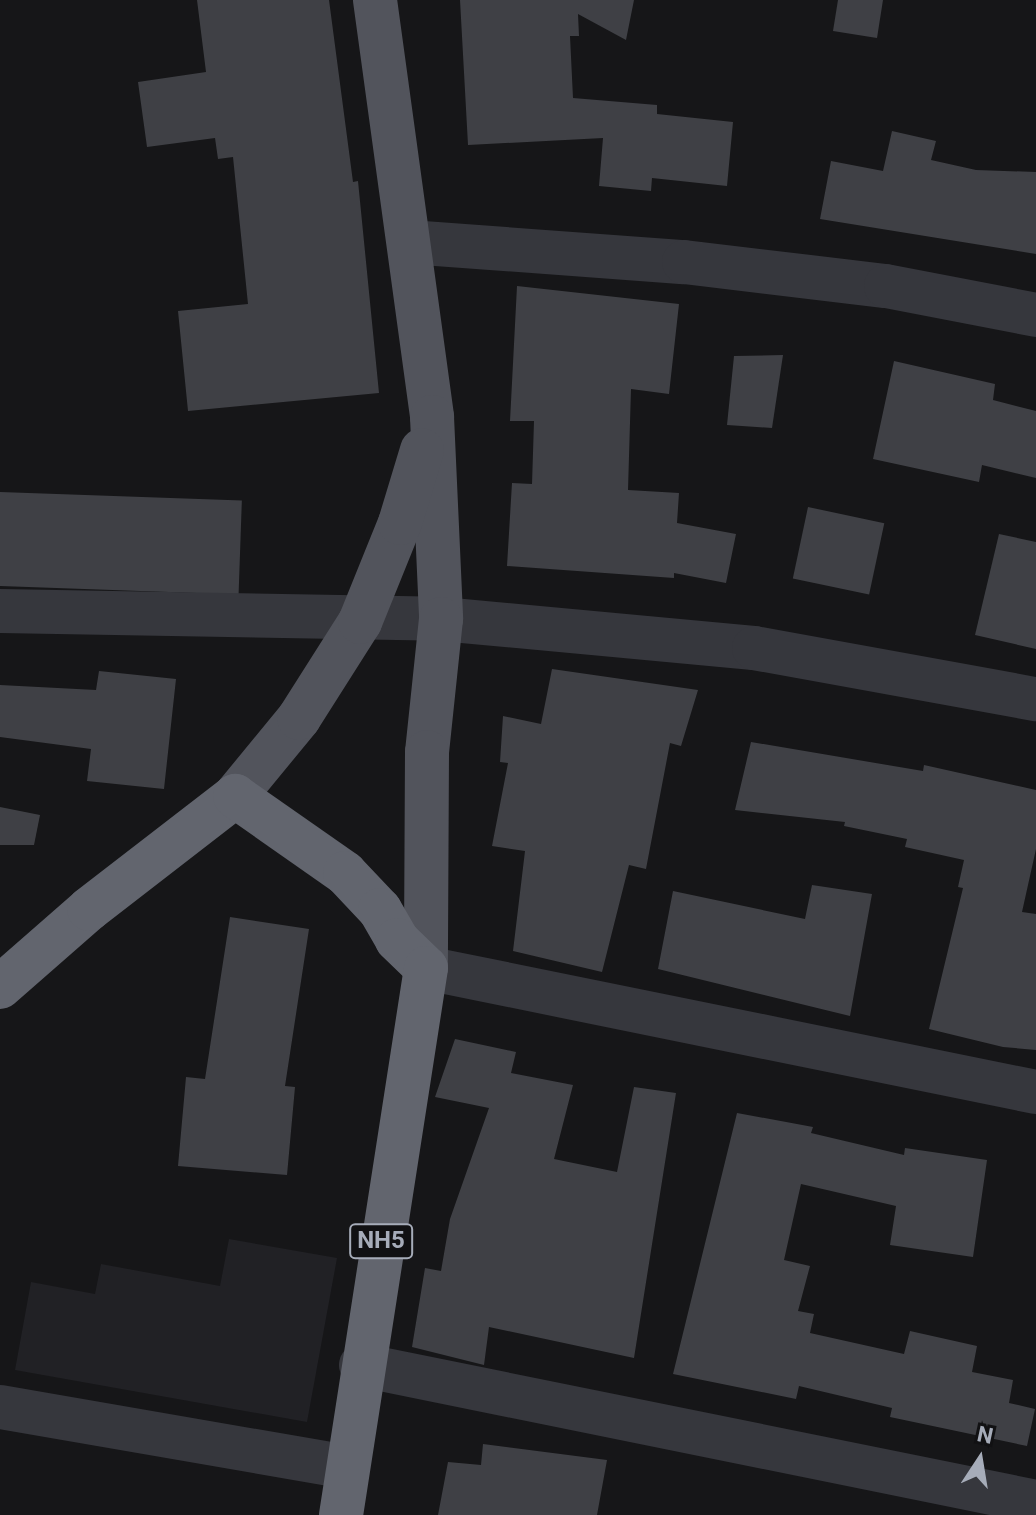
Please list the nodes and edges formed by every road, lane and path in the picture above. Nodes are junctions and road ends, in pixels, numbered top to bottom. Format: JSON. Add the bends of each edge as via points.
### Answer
{"nodes":[{"id":1,"x":375,"y":0,"type":"edge"},
{"id":2,"x":409,"y":242,"type":"junction"},
{"id":3,"x":1036,"y":315,"type":"edge"},
{"id":4,"x":432,"y":417,"type":"junction"},
{"id":5,"x":0,"y":611,"type":"edge"},
{"id":6,"x":441,"y":619,"type":"junction"},
{"id":7,"x":360,"y":622,"type":"junction"},
{"id":8,"x":1036,"y":699,"type":"edge"},
{"id":9,"x":235,"y":796,"type":"junction"},
{"id":10,"x":426,"y":968,"type":"junction"},
{"id":11,"x":0,"y":987,"type":"edge"},
{"id":12,"x":1036,"y":1092,"type":"edge"},
{"id":13,"x":361,"y":1365,"type":"junction"},
{"id":14,"x":0,"y":1407,"type":"edge"},
{"id":15,"x":346,"y":1467,"type":"junction"},
{"id":16,"x":1036,"y":1502,"type":"edge"},
{"id":17,"x":341,"y":1515,"type":"edge"}],
"edges":[{"from":1,"to":2,"type":"main road"},
{"from":2,"to":3,"type":"street","via":[[684,262],[886,286]]},
{"from":2,"to":4,"type":"main road"},
{"from":4,"to":6,"type":"main road"},
{"from":4,"to":7,"type":"main road","via":[[400,523]]},
{"from":5,"to":7,"type":"street"},
{"from":6,"to":7,"type":"street"},
{"from":6,"to":8,"type":"street","via":[[754,648]]},
{"from":6,"to":10,"type":"main road","via":[[427,752]]},
{"from":7,"to":9,"type":"main road","via":[[299,718]]},
{"from":9,"to":10,"type":"highway","via":[[345,873]]},
{"from":9,"to":11,"type":"highway","via":[[89,909]]},
{"from":10,"to":12,"type":"street"},
{"from":10,"to":13,"type":"highway","number":"NH5"},
{"from":13,"to":15,"type":"highway","number":"NH5"},
{"from":13,"to":16,"type":"street"},
{"from":14,"to":15,"type":"street"},
{"from":15,"to":17,"type":"highway","number":"NH5"}]}
